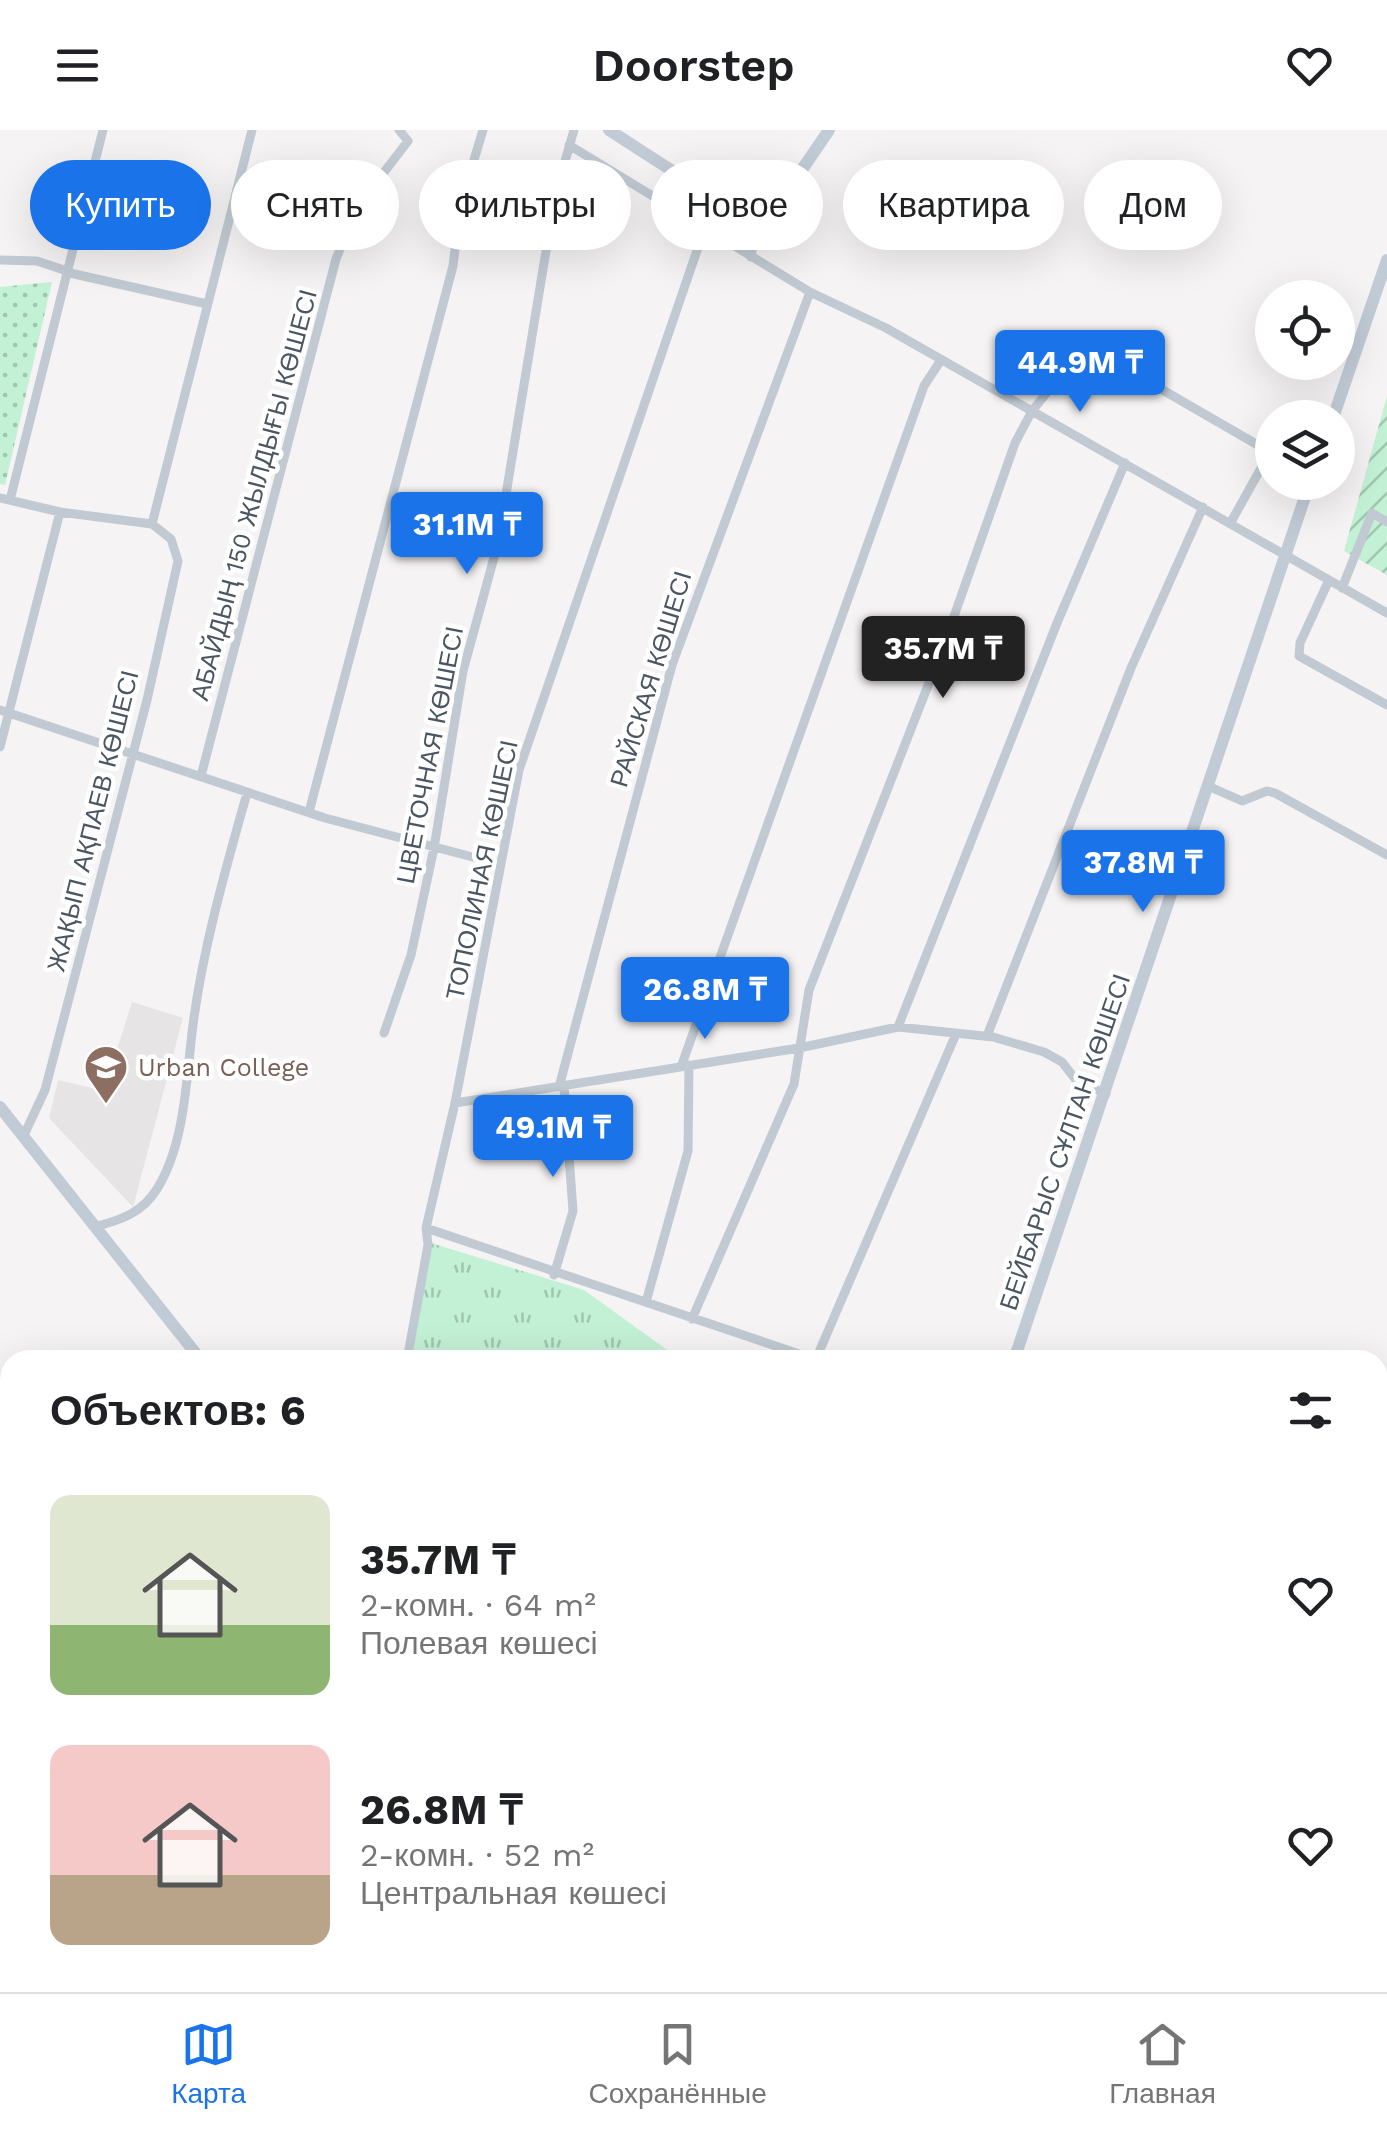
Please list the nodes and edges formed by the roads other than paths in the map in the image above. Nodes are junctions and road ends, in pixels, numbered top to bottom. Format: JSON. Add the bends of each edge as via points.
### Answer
{"nodes":[{"id":1,"x":103,"y":130,"type":"edge"},
{"id":2,"x":252,"y":130,"type":"edge"},
{"id":3,"x":399,"y":130,"type":"edge"},
{"id":4,"x":483,"y":130,"type":"edge"},
{"id":5,"x":574,"y":130,"type":"edge"},
{"id":6,"x":609,"y":130,"type":"edge"},
{"id":7,"x":830,"y":130,"type":"edge"},
{"id":8,"x":569,"y":145,"type":"junction"},
{"id":9,"x":655,"y":160,"type":"edge"},
{"id":10,"x":809,"y":160,"type":"edge"},
{"id":11,"x":651,"y":197,"type":"edge"},
{"id":12,"x":697,"y":250,"type":"edge"},
{"id":13,"x":740,"y":250,"type":"edge"},
{"id":14,"x":752,"y":250,"type":"edge"},
{"id":15,"x":751,"y":256,"type":"junction"},
{"id":16,"x":0,"y":260,"type":"edge"},
{"id":17,"x":1387,"y":260,"type":"edge"},
{"id":18,"x":68,"y":272,"type":"junction"},
{"id":19,"x":810,"y":292,"type":"junction"},
{"id":20,"x":207,"y":304,"type":"junction"},
{"id":21,"x":941,"y":360,"type":"junction"},
{"id":22,"x":1339,"y":400,"type":"edge"},
{"id":23,"x":1032,"y":411,"type":"junction"},
{"id":24,"x":1125,"y":462,"type":"junction"},
{"id":25,"x":5,"y":499,"type":"edge"},
{"id":26,"x":1304,"y":500,"type":"edge"},
{"id":27,"x":1203,"y":507,"type":"junction"},
{"id":28,"x":60,"y":512,"type":"junction"},
{"id":29,"x":1231,"y":522,"type":"junction"},
{"id":30,"x":1387,"y":522,"type":"edge"},
{"id":31,"x":152,"y":524,"type":"junction"},
{"id":32,"x":1285,"y":557,"type":"junction"},
{"id":33,"x":1329,"y":580,"type":"junction"},
{"id":34,"x":1342,"y":588,"type":"junction"},
{"id":35,"x":1387,"y":614,"type":"edge"},
{"id":36,"x":1387,"y":704,"type":"edge"},
{"id":37,"x":5,"y":711,"type":"edge"},
{"id":38,"x":0,"y":747,"type":"edge"},
{"id":39,"x":133,"y":751,"type":"junction"},
{"id":40,"x":201,"y":776,"type":"junction"},
{"id":41,"x":1208,"y":786,"type":"junction"},
{"id":42,"x":247,"y":793,"type":"junction"},
{"id":43,"x":309,"y":812,"type":"junction"},
{"id":44,"x":434,"y":848,"type":"junction"},
{"id":45,"x":1387,"y":855,"type":"edge"},
{"id":46,"x":499,"y":864,"type":"junction"},
{"id":47,"x":898,"y":1027,"type":"junction"},
{"id":48,"x":384,"y":1032,"type":"dead end"},
{"id":49,"x":956,"y":1034,"type":"junction"},
{"id":50,"x":987,"y":1036,"type":"junction"},
{"id":51,"x":799,"y":1048,"type":"junction"},
{"id":52,"x":685,"y":1066,"type":"junction"},
{"id":53,"x":561,"y":1087,"type":"junction"},
{"id":54,"x":1106,"y":1094,"type":"junction"},
{"id":55,"x":455,"y":1104,"type":"junction"},
{"id":56,"x":0,"y":1107,"type":"edge"},
{"id":57,"x":24,"y":1135,"type":"junction"},
{"id":58,"x":94,"y":1228,"type":"junction"},
{"id":59,"x":426,"y":1228,"type":"junction"},
{"id":60,"x":554,"y":1274,"type":"junction"},
{"id":61,"x":646,"y":1302,"type":"junction"},
{"id":62,"x":692,"y":1319,"type":"junction"},
{"id":63,"x":193,"y":1350,"type":"edge"},
{"id":64,"x":408,"y":1350,"type":"edge"},
{"id":65,"x":786,"y":1350,"type":"edge"},
{"id":66,"x":820,"y":1350,"type":"edge"},
{"id":67,"x":1017,"y":1350,"type":"edge"}],
"edges":[{"from":1,"to":18,"type":"street"},
{"from":2,"to":20,"type":"street"},
{"from":3,"to":40,"type":"street","name":"АБАЙДЫҢ 150 ЖЫЛДЫҒЫ КӨШЕСІ","via":[[408,141],[358,206],[336,260]]},
{"from":4,"to":43,"type":"street","via":[[461,203],[454,266]]},
{"from":5,"to":8,"type":"street","name":"ЦВЕТОЧНАЯ КӨШЕСІ"},
{"from":6,"to":9,"type":"street"},
{"from":7,"to":10,"type":"street"},
{"from":8,"to":11,"type":"street"},
{"from":8,"to":44,"type":"street","name":"ЦВЕТОЧНАЯ КӨШЕСІ","via":[[554,196],[498,543],[463,670]]},
{"from":12,"to":46,"type":"street","name":"ТОПОЛИНАЯ КӨШЕСІ","via":[[518,770]]},
{"from":13,"to":15,"type":"street"},
{"from":14,"to":15,"type":"street"},
{"from":15,"to":19,"type":"street"},
{"from":16,"to":18,"type":"street"},
{"from":17,"to":22,"type":"street"},
{"from":18,"to":20,"type":"street"},
{"from":18,"to":25,"type":"street"},
{"from":19,"to":21,"type":"street"},
{"from":19,"to":53,"type":"street","name":"РАЙСКАЯ КӨШЕСІ","via":[[672,664]]},
{"from":20,"to":31,"type":"street"},
{"from":21,"to":23,"type":"street"},
{"from":21,"to":52,"type":"street","via":[[924,386]]},
{"from":23,"to":24,"type":"street"},
{"from":23,"to":29,"type":"street","via":[[1090,348],[1263,448],[1265,462]]},
{"from":23,"to":51,"type":"street","via":[[809,990]]},
{"from":24,"to":27,"type":"street"},
{"from":24,"to":47,"type":"street"},
{"from":25,"to":28,"type":"street"},
{"from":26,"to":32,"type":"street","name":"БЕЙБАРЫС СҰЛТАН КӨШЕСІ"},
{"from":27,"to":29,"type":"street"},
{"from":27,"to":50,"type":"street","via":[[1131,668]]},
{"from":28,"to":31,"type":"street"},
{"from":28,"to":37,"type":"street"},
{"from":29,"to":32,"type":"street"},
{"from":30,"to":34,"type":"street","via":[[1372,513]]},
{"from":31,"to":39,"type":"street","name":"ЖАҚЫП АҚПАЕВ КӨШЕСІ","via":[[171,539],[178,561]]},
{"from":32,"to":33,"type":"street"},
{"from":32,"to":41,"type":"street","name":"БЕЙБАРЫС СҰЛТАН КӨШЕСІ"},
{"from":33,"to":34,"type":"street"},
{"from":33,"to":36,"type":"street","via":[[1300,656]]},
{"from":34,"to":35,"type":"street"},
{"from":37,"to":38,"type":"street"},
{"from":37,"to":39,"type":"street"},
{"from":39,"to":40,"type":"street"},
{"from":39,"to":57,"type":"street","name":"ЖАҚЫП АҚПАЕВ КӨШЕСІ","via":[[45,1090]]},
{"from":40,"to":42,"type":"street"},
{"from":41,"to":45,"type":"street","via":[[1242,800],[1267,791],[1286,797]]},
{"from":41,"to":54,"type":"street","name":"БЕЙБАРЫС СҰЛТАН КӨШЕСІ"},
{"from":42,"to":43,"type":"street"},
{"from":42,"to":58,"type":"street","via":[[204,967],[189,1079],[159,1187],[127,1218]]},
{"from":43,"to":44,"type":"street"},
{"from":44,"to":46,"type":"street"},
{"from":44,"to":48,"type":"street","name":"ЦВЕТОЧНАЯ КӨШЕСІ","via":[[411,955]]},
{"from":46,"to":55,"type":"street","name":"ТОПОЛИНАЯ КӨШЕСІ"},
{"from":47,"to":49,"type":"street"},
{"from":47,"to":51,"type":"street"},
{"from":49,"to":50,"type":"street"},
{"from":49,"to":66,"type":"street"},
{"from":50,"to":54,"type":"street","via":[[1044,1052],[1076,1080]]},
{"from":51,"to":52,"type":"street"},
{"from":51,"to":62,"type":"street","via":[[794,1084]]},
{"from":52,"to":53,"type":"street"},
{"from":52,"to":61,"type":"street","via":[[688,1151]]},
{"from":53,"to":55,"type":"street"},
{"from":53,"to":60,"type":"street","name":"РАЙСКАЯ КӨШЕСІ","via":[[573,1211]]},
{"from":54,"to":67,"type":"street","name":"БЕЙБАРЫС СҰЛТАН КӨШЕСІ"},
{"from":55,"to":59,"type":"street","name":"ТОПОЛИНАЯ КӨШЕСІ"},
{"from":56,"to":57,"type":"street"},
{"from":57,"to":58,"type":"street"},
{"from":58,"to":63,"type":"street"},
{"from":59,"to":60,"type":"street"},
{"from":59,"to":64,"type":"street","name":"ТОПОЛИНАЯ КӨШЕСІ"},
{"from":60,"to":61,"type":"street"},
{"from":61,"to":62,"type":"street"},
{"from":62,"to":65,"type":"street"}]}
